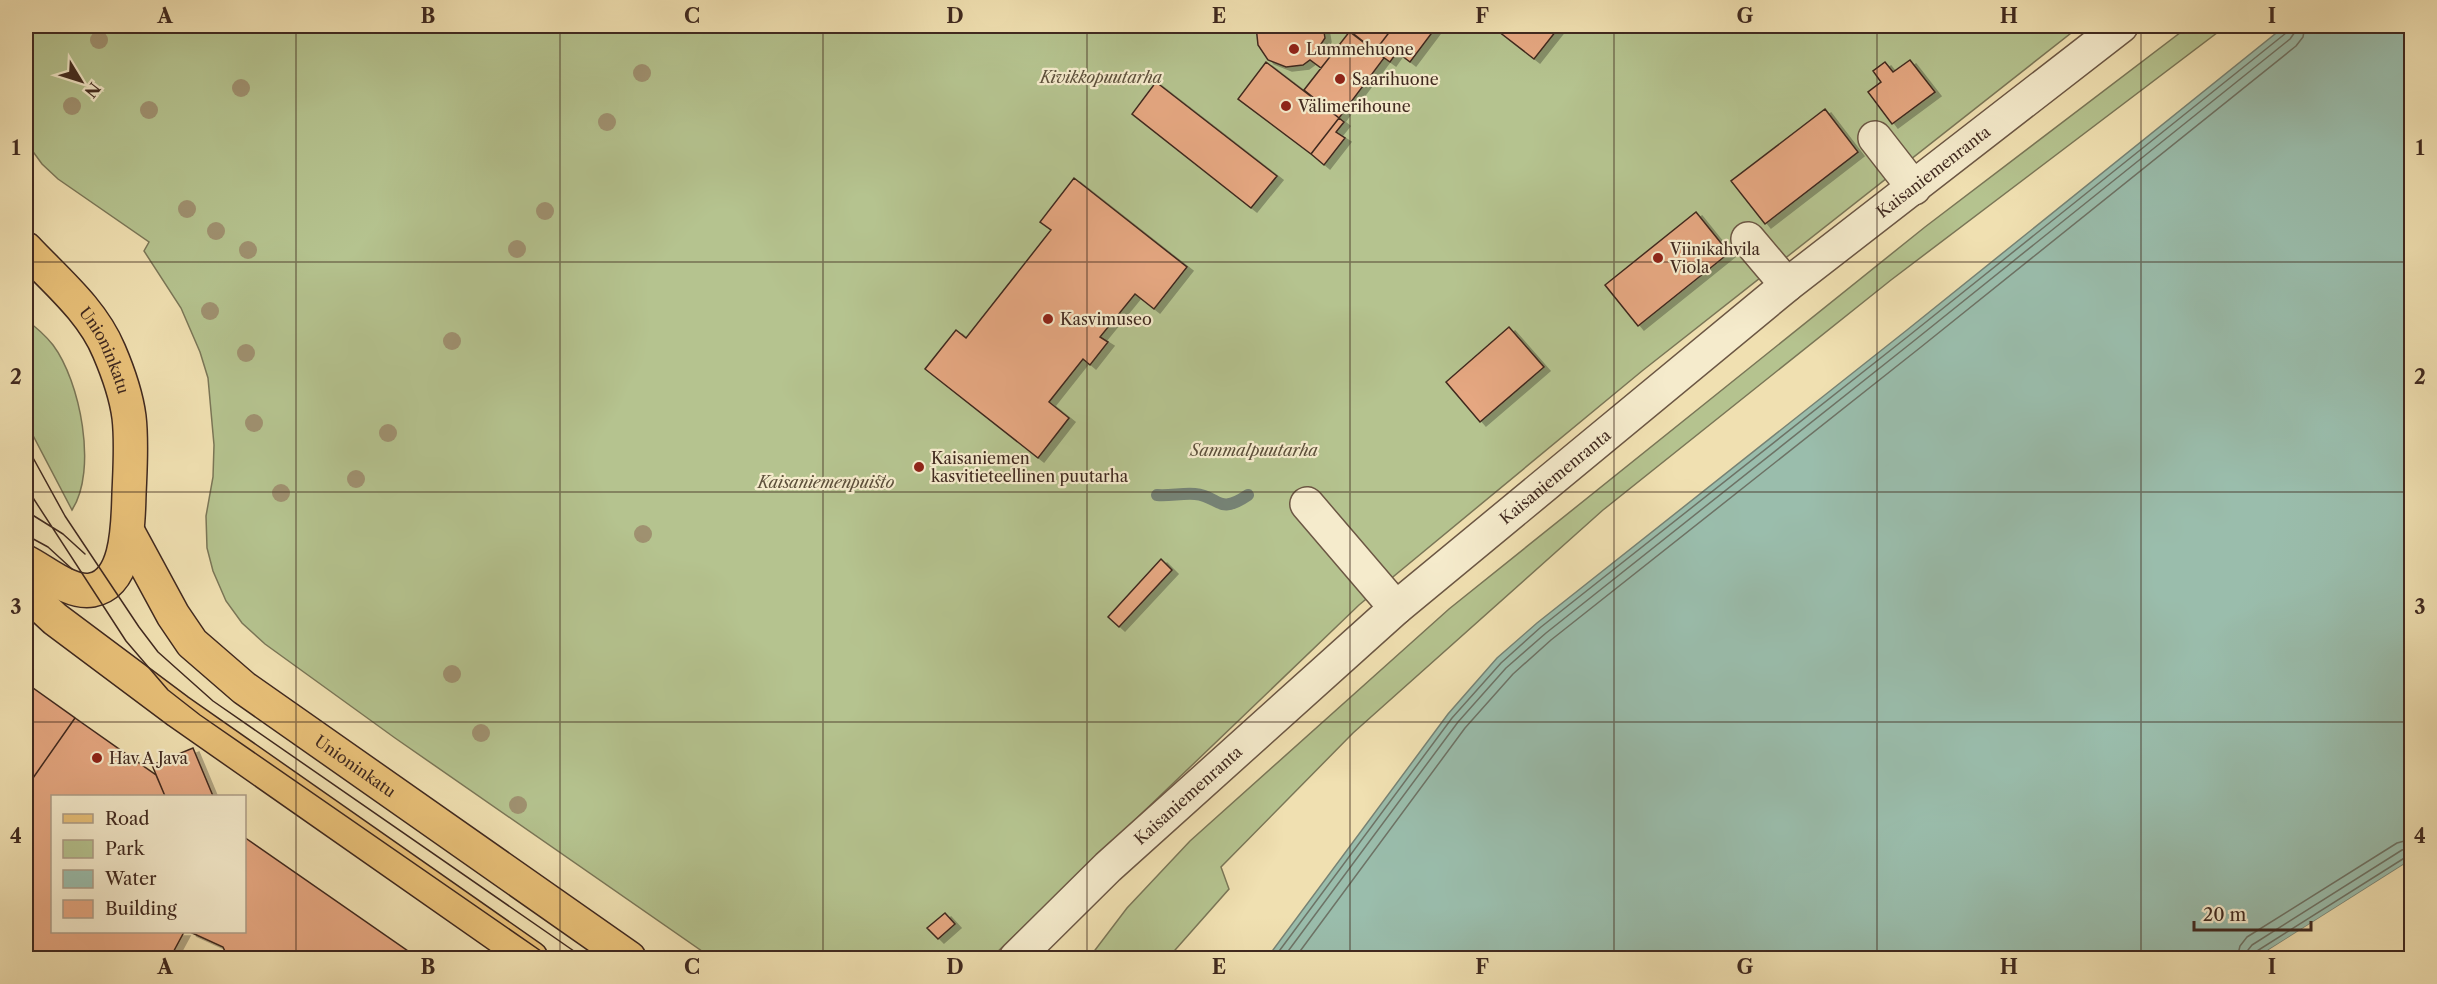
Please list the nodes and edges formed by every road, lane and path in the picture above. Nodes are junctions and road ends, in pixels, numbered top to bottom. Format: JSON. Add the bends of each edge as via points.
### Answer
{"nodes":[{"id":1,"x":2121,"y":26,"type":"edge"},
{"id":2,"x":1875,"y":138,"type":"dead end"},
{"id":3,"x":1914,"y":188,"type":"junction"},
{"id":4,"x":1748,"y":239,"type":"dead end"},
{"id":5,"x":26,"y":249,"type":"edge"},
{"id":6,"x":26,"y":283,"type":"edge"},
{"id":7,"x":1787,"y":285,"type":"junction"},
{"id":8,"x":66,"y":291,"type":"junction"},
{"id":9,"x":1306,"y":504,"type":"dead end"},
{"id":10,"x":128,"y":532,"type":"junction"},
{"id":11,"x":26,"y":562,"type":"edge"},
{"id":12,"x":26,"y":592,"type":"edge"},
{"id":13,"x":1396,"y":608,"type":"junction"},
{"id":14,"x":531,"y":958,"type":"edge"},
{"id":15,"x":628,"y":958,"type":"edge"},
{"id":16,"x":1016,"y":958,"type":"edge"}],
"edges":[{"from":1,"to":3,"type":"street","name":"Kaisaniemenranta"},
{"from":2,"to":3,"type":"street"},
{"from":3,"to":7,"type":"street","name":"Kaisaniemenranta"},
{"from":4,"to":7,"type":"street"},
{"from":5,"to":8,"type":"main road"},
{"from":6,"to":8,"type":"main road","name":"Unioninkatu"},
{"from":7,"to":13,"type":"street","name":"Kaisaniemenranta"},
{"from":8,"to":10,"type":"main road","name":"Unioninkatu","via":[[90,317],[121,380],[129,416]]},
{"from":9,"to":13,"type":"street"},
{"from":10,"to":11,"type":"main road","name":"Unioninkatu","via":[[116,571],[107,582],[92,590],[70,586]]},
{"from":10,"to":15,"type":"main road","name":"Unioninkatu","via":[[173,615],[212,663]]},
{"from":12,"to":14,"type":"main road","via":[[55,619],[178,711]]},
{"from":13,"to":16,"type":"street","name":"Kaisaniemenranta","via":[[1108,867]]}]}
